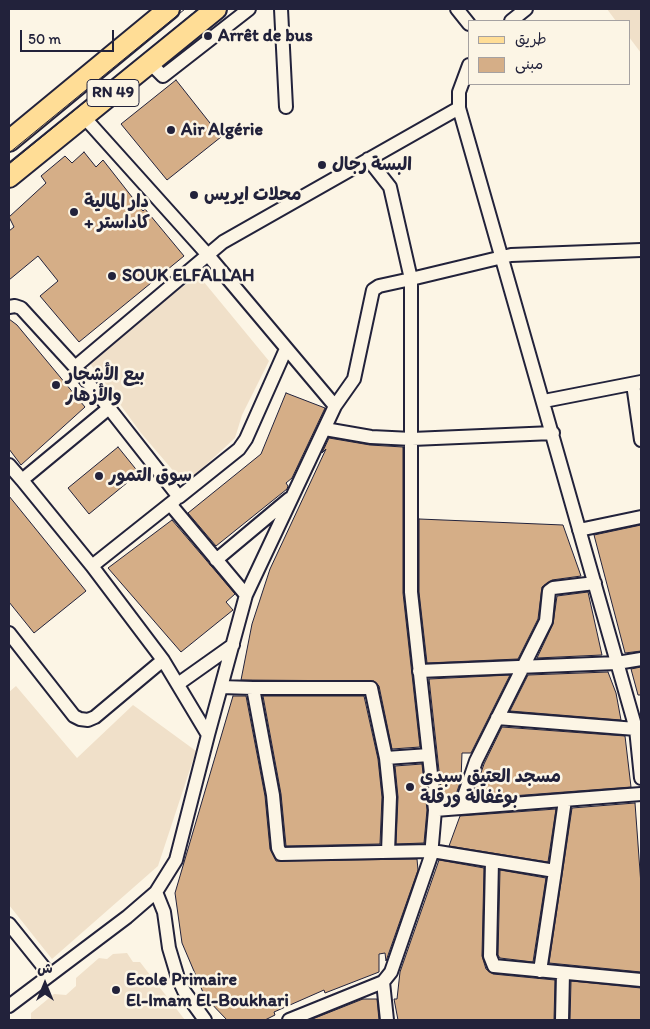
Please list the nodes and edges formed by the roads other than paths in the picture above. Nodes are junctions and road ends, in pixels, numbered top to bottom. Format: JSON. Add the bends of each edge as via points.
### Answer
{"nodes":[{"id":1,"x":169,"y":9,"type":"edge"},
{"id":2,"x":216,"y":9,"type":"edge"},
{"id":3,"x":249,"y":9,"type":"edge"},
{"id":4,"x":281,"y":9,"type":"edge"},
{"id":5,"x":457,"y":9,"type":"edge"},
{"id":6,"x":526,"y":9,"type":"edge"},
{"id":7,"x":512,"y":20,"type":"edge"},
{"id":8,"x":468,"y":23,"type":"edge"},
{"id":9,"x":150,"y":63,"type":"junction"},
{"id":10,"x":468,"y":68,"type":"edge"},
{"id":11,"x":286,"y":107,"type":"dead end"},
{"id":12,"x":460,"y":108,"type":"junction"},
{"id":13,"x":84,"y":117,"type":"junction"},
{"id":14,"x":9,"y":141,"type":"edge"},
{"id":15,"x":368,"y":159,"type":"junction"},
{"id":16,"x":9,"y":177,"type":"edge"},
{"id":17,"x":641,"y":250,"type":"edge"},
{"id":18,"x":207,"y":254,"type":"junction"},
{"id":19,"x":501,"y":258,"type":"junction"},
{"id":20,"x":411,"y":279,"type":"junction"},
{"id":21,"x":9,"y":308,"type":"edge"},
{"id":22,"x":286,"y":349,"type":"junction"},
{"id":23,"x":75,"y":367,"type":"junction"},
{"id":24,"x":637,"y":383,"type":"edge"},
{"id":25,"x":544,"y":401,"type":"junction"},
{"id":26,"x":335,"y":406,"type":"junction"},
{"id":27,"x":109,"y":408,"type":"junction"},
{"id":28,"x":325,"y":429,"type":"junction"},
{"id":29,"x":553,"y":433,"type":"junction"},
{"id":30,"x":412,"y":439,"type":"junction"},
{"id":31,"x":641,"y":440,"type":"edge"},
{"id":32,"x":9,"y":464,"type":"edge"},
{"id":33,"x":22,"y":480,"type":"junction"},
{"id":34,"x":293,"y":496,"type":"junction"},
{"id":35,"x":175,"y":501,"type":"junction"},
{"id":36,"x":641,"y":517,"type":"edge"},
{"id":37,"x":580,"y":530,"type":"junction"},
{"id":38,"x":216,"y":560,"type":"junction"},
{"id":39,"x":92,"y":566,"type":"junction"},
{"id":40,"x":595,"y":583,"type":"junction"},
{"id":41,"x":246,"y":595,"type":"junction"},
{"id":42,"x":9,"y":633,"type":"edge"},
{"id":43,"x":233,"y":644,"type":"junction"},
{"id":44,"x":641,"y":659,"type":"edge"},
{"id":45,"x":163,"y":660,"type":"junction"},
{"id":46,"x":617,"y":663,"type":"junction"},
{"id":47,"x":523,"y":667,"type":"junction"},
{"id":48,"x":419,"y":671,"type":"junction"},
{"id":49,"x":178,"y":684,"type":"junction"},
{"id":50,"x":221,"y":687,"type":"junction"},
{"id":51,"x":253,"y":688,"type":"junction"},
{"id":52,"x":497,"y":718,"type":"junction"},
{"id":53,"x":636,"y":729,"type":"junction"},
{"id":54,"x":208,"y":735,"type":"junction"},
{"id":55,"x":429,"y":755,"type":"junction"},
{"id":56,"x":386,"y":758,"type":"junction"},
{"id":57,"x":641,"y":778,"type":"edge"},
{"id":58,"x":641,"y":794,"type":"edge"},
{"id":59,"x":565,"y":800,"type":"junction"},
{"id":60,"x":460,"y":808,"type":"junction"},
{"id":61,"x":435,"y":810,"type":"junction"},
{"id":62,"x":432,"y":851,"type":"junction"},
{"id":63,"x":388,"y":852,"type":"junction"},
{"id":64,"x":492,"y":861,"type":"junction"},
{"id":65,"x":555,"y":871,"type":"junction"},
{"id":66,"x":156,"y":892,"type":"junction"},
{"id":67,"x":9,"y":924,"type":"edge"},
{"id":68,"x":540,"y":971,"type":"junction"},
{"id":69,"x":563,"y":973,"type":"junction"},
{"id":70,"x":50,"y":975,"type":"junction"},
{"id":71,"x":641,"y":980,"type":"edge"},
{"id":72,"x":383,"y":982,"type":"junction"},
{"id":73,"x":9,"y":1006,"type":"edge"},
{"id":74,"x":205,"y":1020,"type":"edge"},
{"id":75,"x":289,"y":1020,"type":"edge"},
{"id":76,"x":387,"y":1020,"type":"edge"},
{"id":77,"x":562,"y":1020,"type":"edge"}],
"edges":[{"from":1,"to":14,"type":"main road","number":"RN 49"},
{"from":2,"to":9,"type":"main road","number":"RN 49"},
{"from":3,"to":9,"type":"street","via":[[163,76]]},
{"from":4,"to":11,"type":"street"},
{"from":5,"to":8,"type":"street"},
{"from":6,"to":7,"type":"street"},
{"from":9,"to":13,"type":"main road","number":"RN 49"},
{"from":10,"to":12,"type":"street","via":[[459,92]]},
{"from":12,"to":15,"type":"street"},
{"from":12,"to":19,"type":"street"},
{"from":13,"to":16,"type":"main road","number":"RN 49"},
{"from":13,"to":18,"type":"street"},
{"from":15,"to":18,"type":"street"},
{"from":15,"to":20,"type":"street","via":[[390,187]]},
{"from":17,"to":19,"type":"street"},
{"from":18,"to":22,"type":"street"},
{"from":18,"to":23,"type":"street"},
{"from":19,"to":20,"type":"street"},
{"from":19,"to":25,"type":"street"},
{"from":20,"to":26,"type":"street","via":[[373,290],[354,379]]},
{"from":20,"to":30,"type":"street"},
{"from":21,"to":23,"type":"street","via":[[21,308]]},
{"from":22,"to":26,"type":"street"},
{"from":22,"to":35,"type":"street","via":[[246,439]]},
{"from":23,"to":27,"type":"street"},
{"from":24,"to":25,"type":"street"},
{"from":24,"to":31,"type":"street"},
{"from":25,"to":29,"type":"street"},
{"from":26,"to":28,"type":"street"},
{"from":27,"to":33,"type":"street"},
{"from":27,"to":35,"type":"street"},
{"from":28,"to":30,"type":"street","via":[[371,437]]},
{"from":28,"to":34,"type":"street"},
{"from":29,"to":30,"type":"street"},
{"from":29,"to":37,"type":"street"},
{"from":30,"to":48,"type":"street","via":[[411,592]]},
{"from":32,"to":33,"type":"street"},
{"from":33,"to":39,"type":"street"},
{"from":34,"to":38,"type":"street"},
{"from":34,"to":41,"type":"street"},
{"from":35,"to":38,"type":"street"},
{"from":35,"to":39,"type":"street"},
{"from":36,"to":37,"type":"street"},
{"from":37,"to":40,"type":"street"},
{"from":38,"to":41,"type":"street"},
{"from":39,"to":45,"type":"street"},
{"from":40,"to":46,"type":"street"},
{"from":40,"to":47,"type":"street","via":[[551,589],[546,621]]},
{"from":41,"to":43,"type":"street"},
{"from":42,"to":45,"type":"street","via":[[74,716],[80,719],[95,717]]},
{"from":43,"to":49,"type":"street"},
{"from":43,"to":50,"type":"street"},
{"from":44,"to":46,"type":"street"},
{"from":45,"to":49,"type":"street"},
{"from":46,"to":47,"type":"street"},
{"from":46,"to":53,"type":"street"},
{"from":47,"to":48,"type":"street"},
{"from":47,"to":52,"type":"street"},
{"from":48,"to":55,"type":"street"},
{"from":49,"to":54,"type":"street"},
{"from":50,"to":51,"type":"street"},
{"from":50,"to":54,"type":"street"},
{"from":51,"to":56,"type":"street","via":[[370,688]]},
{"from":51,"to":63,"type":"street","via":[[274,796],[278,851],[284,854]]},
{"from":52,"to":53,"type":"street"},
{"from":52,"to":60,"type":"street","via":[[476,761]]},
{"from":53,"to":57,"type":"street"},
{"from":54,"to":66,"type":"street","via":[[176,860]]},
{"from":55,"to":56,"type":"street"},
{"from":55,"to":61,"type":"street"},
{"from":56,"to":63,"type":"street","via":[[390,797]]},
{"from":58,"to":59,"type":"street"},
{"from":59,"to":60,"type":"street"},
{"from":59,"to":65,"type":"street"},
{"from":60,"to":61,"type":"street"},
{"from":61,"to":62,"type":"street"},
{"from":62,"to":63,"type":"street"},
{"from":62,"to":64,"type":"street"},
{"from":62,"to":72,"type":"street","via":[[399,952]]},
{"from":64,"to":65,"type":"street"},
{"from":64,"to":68,"type":"street","via":[[491,962],[498,967]]},
{"from":65,"to":68,"type":"street"},
{"from":66,"to":70,"type":"street"},
{"from":66,"to":74,"type":"street","via":[[162,905],[178,978]]},
{"from":67,"to":70,"type":"street"},
{"from":68,"to":69,"type":"street"},
{"from":69,"to":71,"type":"street"},
{"from":69,"to":77,"type":"street"},
{"from":70,"to":73,"type":"street"},
{"from":72,"to":75,"type":"street"},
{"from":72,"to":76,"type":"street"}]}
